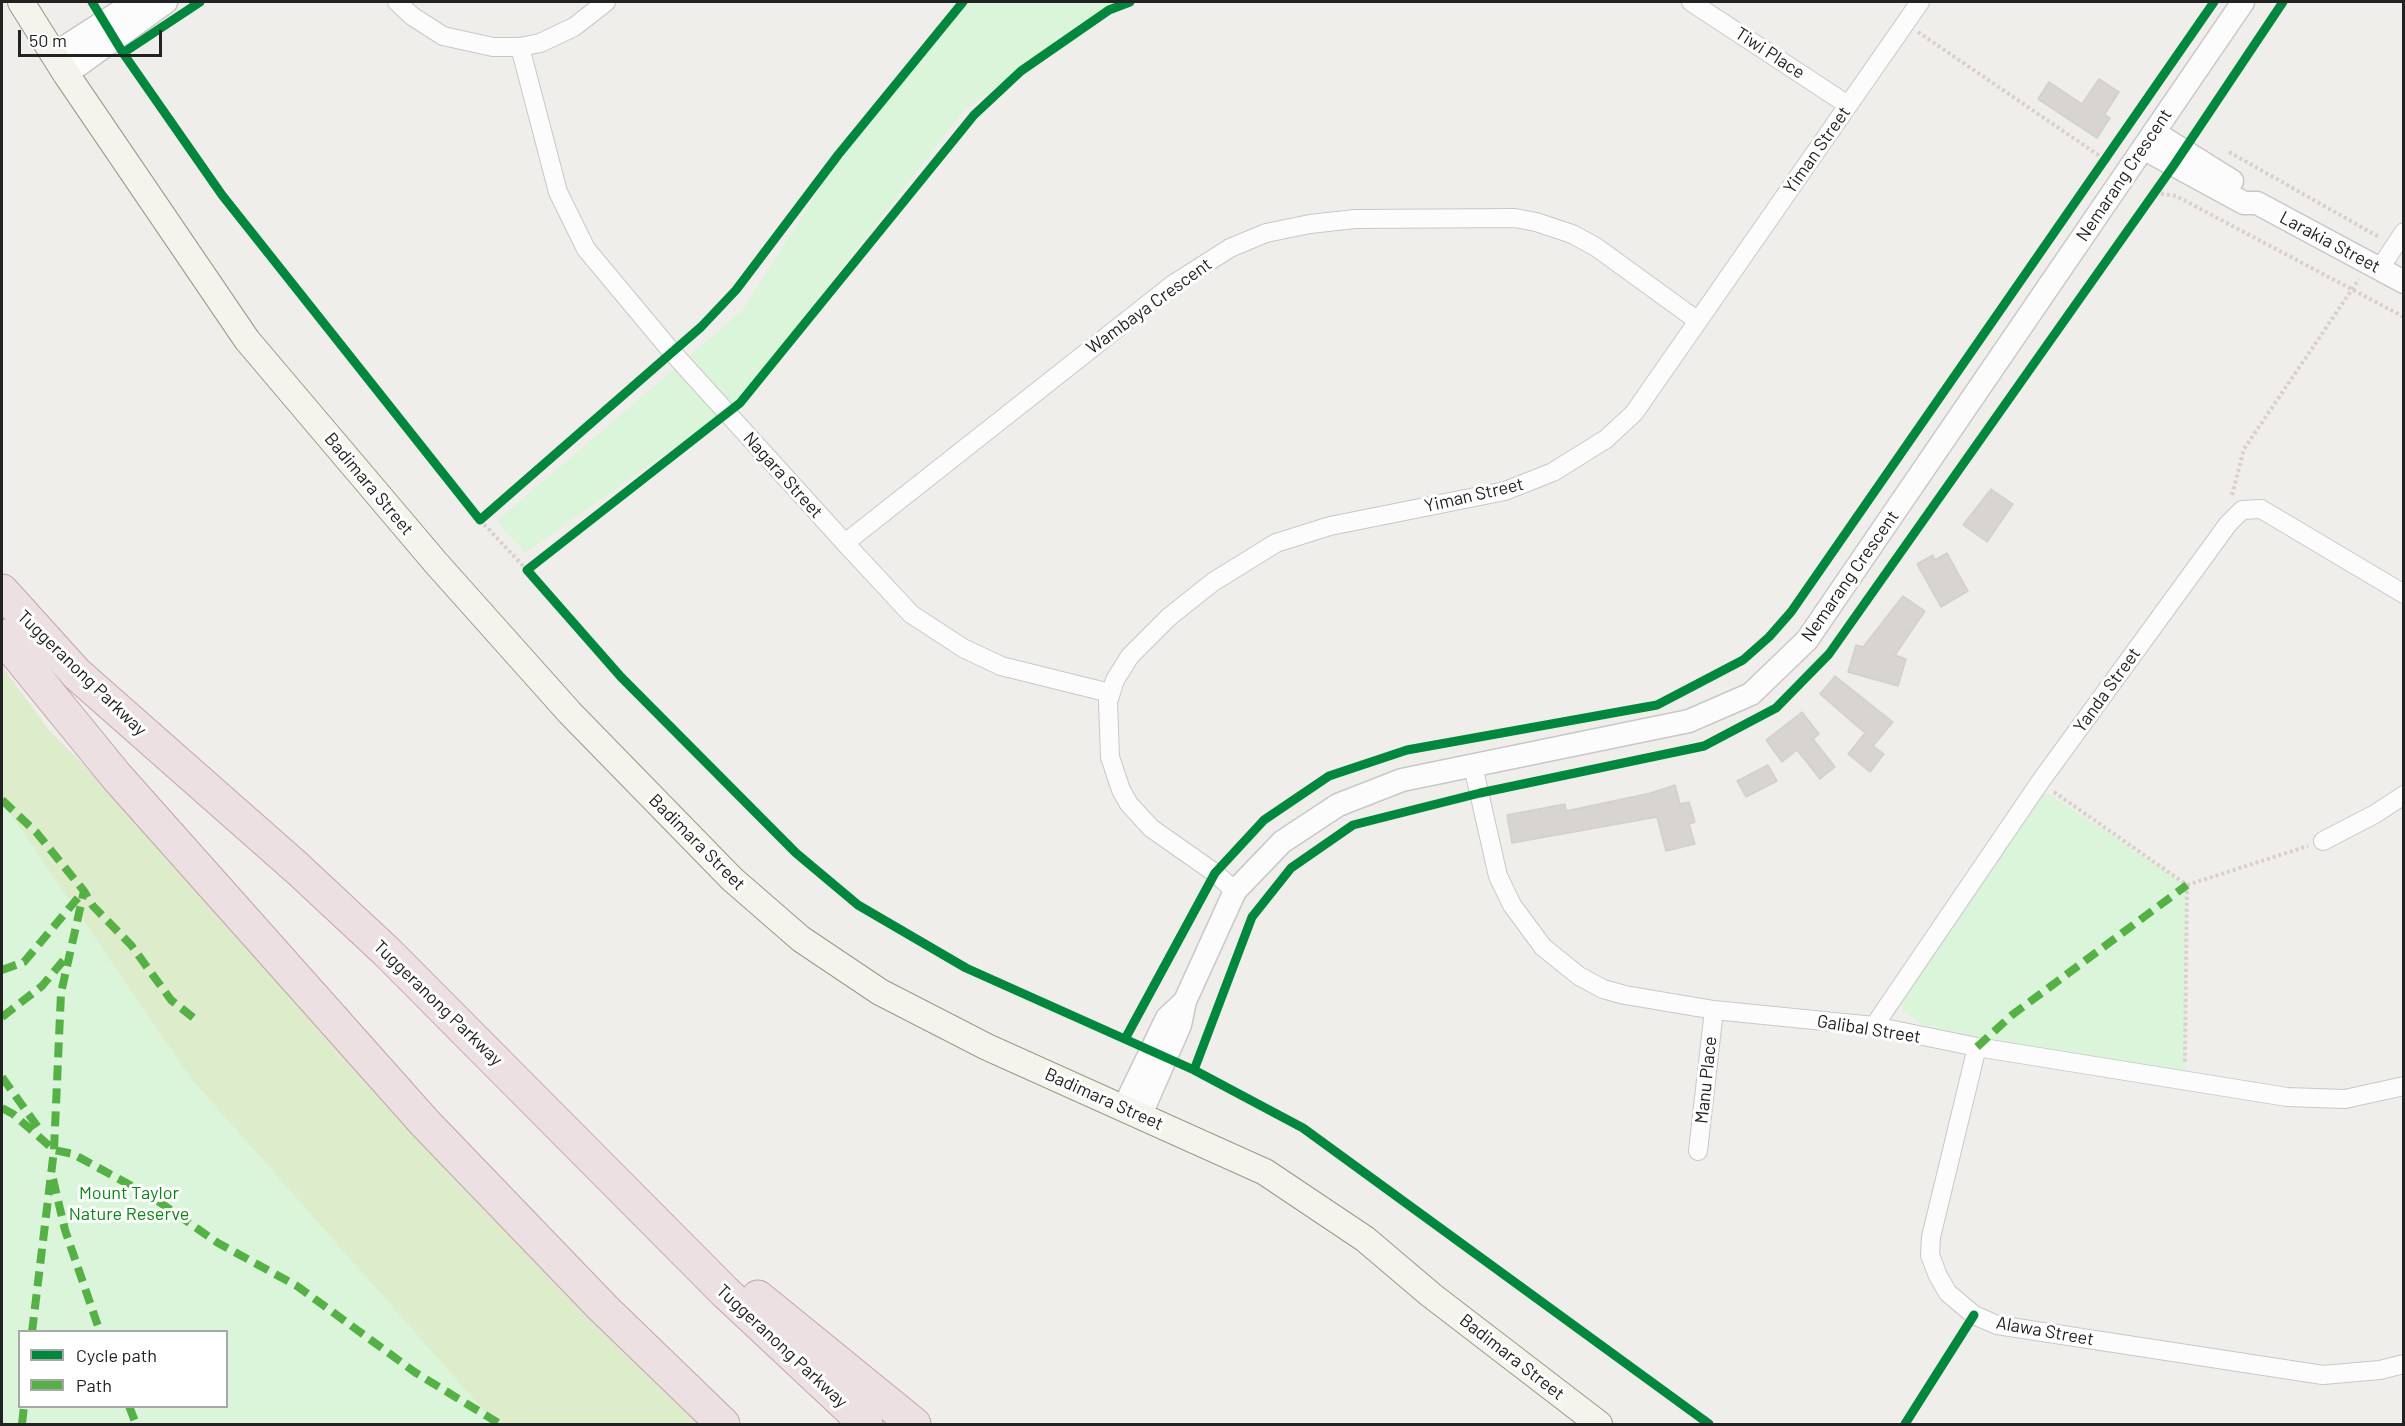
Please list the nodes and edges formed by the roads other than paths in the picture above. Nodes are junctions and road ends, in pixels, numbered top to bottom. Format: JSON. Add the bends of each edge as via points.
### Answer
{"nodes":[{"id":1,"x":21,"y":2,"type":"edge"},
{"id":2,"x":135,"y":2,"type":"edge"},
{"id":3,"x":166,"y":2,"type":"edge"},
{"id":4,"x":397,"y":2,"type":"edge"},
{"id":5,"x":606,"y":2,"type":"edge"},
{"id":6,"x":1691,"y":2,"type":"edge"},
{"id":7,"x":1920,"y":2,"type":"edge"},
{"id":8,"x":2242,"y":2,"type":"edge"},
{"id":9,"x":520,"y":47,"type":"junction"},
{"id":10,"x":60,"y":64,"type":"junction"},
{"id":11,"x":1848,"y":105,"type":"junction"},
{"id":12,"x":2149,"y":140,"type":"junction"},
{"id":13,"x":2257,"y":204,"type":"junction"},
{"id":14,"x":2399,"y":239,"type":"edge"},
{"id":15,"x":2375,"y":266,"type":"junction"},
{"id":16,"x":2403,"y":282,"type":"edge"},
{"id":17,"x":1698,"y":321,"type":"junction"},
{"id":18,"x":845,"y":543,"type":"junction"},
{"id":19,"x":2,"y":591,"type":"edge"},
{"id":20,"x":2403,"y":594,"type":"edge"},
{"id":21,"x":2,"y":636,"type":"edge"},
{"id":22,"x":1110,"y":693,"type":"junction"},
{"id":23,"x":1473,"y":766,"type":"junction"},
{"id":24,"x":2403,"y":795,"type":"edge"},
{"id":25,"x":2323,"y":841,"type":"road end"},
{"id":26,"x":1235,"y":891,"type":"junction"},
{"id":27,"x":1714,"y":1010,"type":"junction"},
{"id":28,"x":1874,"y":1026,"type":"junction"},
{"id":29,"x":1977,"y":1047,"type":"junction"},
{"id":30,"x":2403,"y":1086,"type":"edge"},
{"id":31,"x":1133,"y":1111,"type":"junction"},
{"id":32,"x":1698,"y":1151,"type":"dead end"},
{"id":33,"x":489,"y":1192,"type":"junction"},
{"id":34,"x":629,"y":1196,"type":"junction"},
{"id":35,"x":2403,"y":1364,"type":"edge"},
{"id":36,"x":692,"y":1425,"type":"edge"},
{"id":37,"x":723,"y":1425,"type":"edge"},
{"id":38,"x":866,"y":1425,"type":"edge"},
{"id":39,"x":914,"y":1425,"type":"edge"},
{"id":40,"x":1599,"y":1425,"type":"edge"}],
"edges":[{"from":1,"to":10,"type":"main road","name":"Badimara Street"},
{"from":2,"to":10,"type":"street"},
{"from":3,"to":10,"type":"street"},
{"from":4,"to":9,"type":"street","via":[[443,36],[493,47]]},
{"from":5,"to":9,"type":"street","via":[[565,32]]},
{"from":6,"to":11,"type":"street","name":"Tiwi Place"},
{"from":7,"to":11,"type":"street","name":"Yiman Street"},
{"from":8,"to":12,"type":"street","name":"Nemarang Crescent"},
{"from":9,"to":18,"type":"street","name":"Nagara Street","via":[[558,192],[586,249],[672,352]]},
{"from":10,"to":31,"type":"main road","name":"Badimara Street","via":[[247,340],[436,563],[570,713],[732,879],[801,939],[880,992],[987,1047]]},
{"from":11,"to":17,"type":"street","name":"Yiman Street"},
{"from":12,"to":13,"type":"street","name":"Larakia Street","via":[[2250,192]]},
{"from":12,"to":13,"type":"street","name":"Larakia Street","via":[[2174,165],[2244,204]]},
{"from":12,"to":23,"type":"street","name":"Nemarang Crescent","via":[[1807,640],[1751,694],[1689,721]]},
{"from":13,"to":15,"type":"street","name":"Larakia Street"},
{"from":14,"to":15,"type":"street"},
{"from":15,"to":16,"type":"street","name":"Larakia Street"},
{"from":17,"to":18,"type":"street","name":"Wambaya Crescent","via":[[1596,247],[1536,222],[1515,218],[1355,219],[1266,233],[1230,248],[1172,285]]},
{"from":17,"to":22,"type":"street","name":"Yiman Street","via":[[1634,413],[1574,461],[1505,491],[1330,526],[1276,543],[1212,582],[1169,617],[1130,656]]},
{"from":18,"to":22,"type":"street","name":"Nagara Street","via":[[912,614],[963,648],[1001,666]]},
{"from":19,"to":34,"type":"highway","name":"Tuggeranong Parkway","via":[[77,674],[394,959]]},
{"from":20,"to":28,"type":"street","name":"Yanda Street","via":[[2261,509],[2242,510],[2040,782]]},
{"from":21,"to":33,"type":"highway","name":"Tuggeranong Parkway","via":[[132,794]]},
{"from":22,"to":26,"type":"street","name":"Yiman Street","via":[[1110,757],[1129,804],[1150,828]]},
{"from":23,"to":26,"type":"street","name":"Nemarang Crescent","via":[[1402,780],[1338,805],[1282,842]]},
{"from":23,"to":27,"type":"street","name":"Galibal Street","via":[[1498,876],[1512,905],[1543,947],[1579,976],[1603,988]]},
{"from":24,"to":25,"type":"street"},
{"from":26,"to":31,"type":"street","name":"Nemarang Crescent","via":[[1185,1001],[1167,1018]]},
{"from":27,"to":28,"type":"street","name":"Galibal Street"},
{"from":27,"to":32,"type":"street","name":"Manu Place"},
{"from":28,"to":29,"type":"street","name":"Galibal Street"},
{"from":29,"to":30,"type":"street","name":"Galibal Street","via":[[2287,1097],[2345,1099]]},
{"from":29,"to":35,"type":"street","name":"Alawa Street","via":[[1931,1237],[1930,1256],[1948,1293],[1974,1315],[1997,1324],[2323,1375]]},
{"from":31,"to":40,"type":"main road","name":"Badimara Street","via":[[1265,1172],[1365,1239]]},
{"from":33,"to":36,"type":"highway","via":[[518,1245]]},
{"from":33,"to":37,"type":"highway","name":"Tuggeranong Parkway"},
{"from":34,"to":38,"type":"highway","name":"Tuggeranong Parkway"},
{"from":34,"to":39,"type":"highway","via":[[706,1251]]}]}
